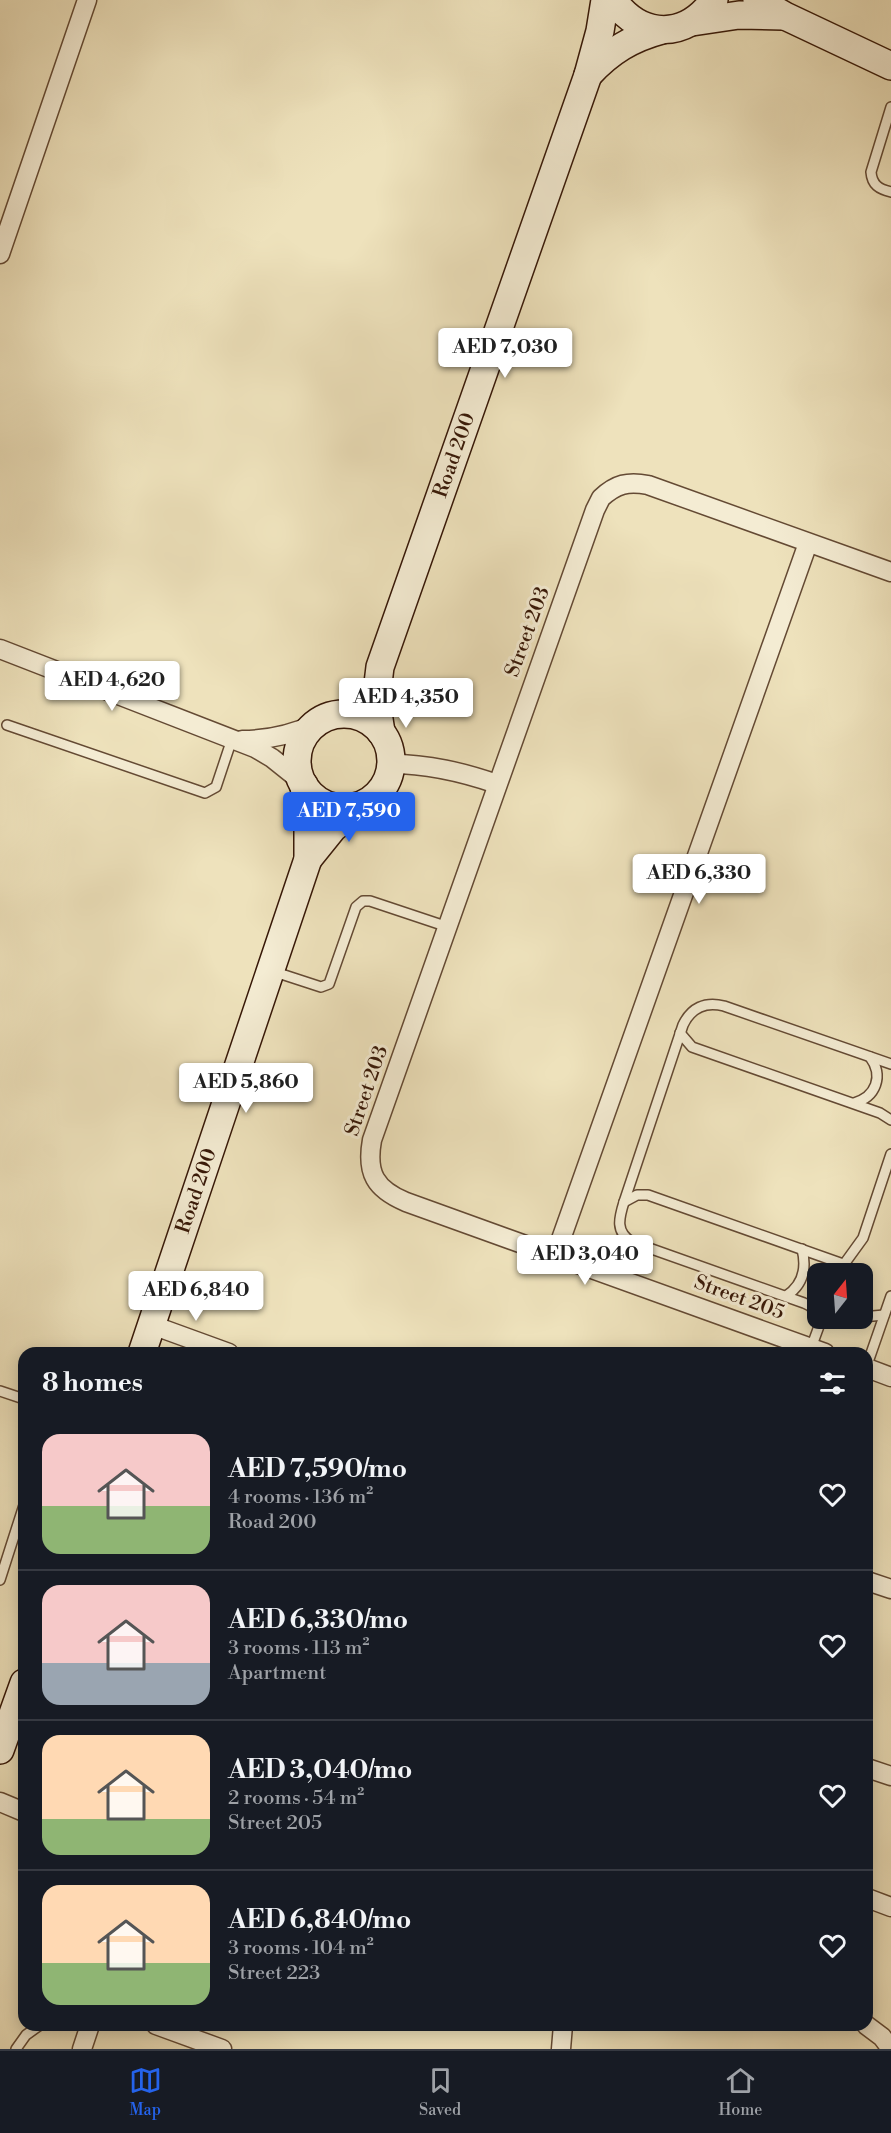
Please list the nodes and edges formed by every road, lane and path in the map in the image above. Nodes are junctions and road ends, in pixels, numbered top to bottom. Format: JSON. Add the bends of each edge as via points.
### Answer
{"nodes":[{"id":1,"x":87,"y":0,"type":"edge"},
{"id":2,"x":605,"y":0,"type":"edge"},
{"id":3,"x":613,"y":0,"type":"edge"},
{"id":4,"x":714,"y":0,"type":"edge"},
{"id":5,"x":758,"y":0,"type":"edge"},
{"id":6,"x":785,"y":16,"type":"junction"},
{"id":7,"x":692,"y":22,"type":"junction"},
{"id":8,"x":662,"y":30,"type":"junction"},
{"id":9,"x":891,"y":66,"type":"edge"},
{"id":10,"x":588,"y":75,"type":"junction"},
{"id":11,"x":891,"y":107,"type":"edge"},
{"id":12,"x":891,"y":192,"type":"edge"},
{"id":13,"x":0,"y":254,"type":"edge"},
{"id":14,"x":808,"y":543,"type":"junction"},
{"id":15,"x":891,"y":572,"type":"edge"},
{"id":16,"x":0,"y":649,"type":"edge"},
{"id":17,"x":380,"y":667,"type":"junction"},
{"id":18,"x":323,"y":720,"type":"junction"},
{"id":19,"x":7,"y":724,"type":"dead end"},
{"id":20,"x":381,"y":732,"type":"junction"},
{"id":21,"x":235,"y":740,"type":"junction"},
{"id":22,"x":391,"y":765,"type":"junction"},
{"id":23,"x":303,"y":784,"type":"junction"},
{"id":24,"x":497,"y":784,"type":"junction"},
{"id":25,"x":366,"y":802,"type":"junction"},
{"id":26,"x":308,"y":860,"type":"junction"},
{"id":27,"x":448,"y":927,"type":"junction"},
{"id":28,"x":271,"y":970,"type":"junction"},
{"id":29,"x":680,"y":1033,"type":"junction"},
{"id":30,"x":870,"y":1057,"type":"junction"},
{"id":31,"x":891,"y":1064,"type":"edge"},
{"id":32,"x":854,"y":1103,"type":"junction"},
{"id":33,"x":891,"y":1120,"type":"edge"},
{"id":34,"x":891,"y":1154,"type":"edge"},
{"id":35,"x":374,"y":1178,"type":"joint"},
{"id":36,"x":624,"y":1202,"type":"junction"},
{"id":37,"x":802,"y":1249,"type":"junction"},
{"id":38,"x":555,"y":1256,"type":"junction"},
{"id":39,"x":840,"y":1263,"type":"edge"},
{"id":40,"x":844,"y":1263,"type":"edge"},
{"id":41,"x":786,"y":1296,"type":"junction"},
{"id":42,"x":891,"y":1296,"type":"edge"},
{"id":43,"x":807,"y":1305,"type":"edge"},
{"id":44,"x":884,"y":1315,"type":"junction"},
{"id":45,"x":873,"y":1317,"type":"edge"},
{"id":46,"x":152,"y":1325,"type":"junction"},
{"id":47,"x":819,"y":1329,"type":"edge"},
{"id":48,"x":144,"y":1347,"type":"edge"},
{"id":49,"x":212,"y":1347,"type":"edge"},
{"id":50,"x":807,"y":1347,"type":"edge"},
{"id":51,"x":818,"y":1347,"type":"edge"},
{"id":52,"x":873,"y":1348,"type":"edge"},
{"id":53,"x":873,"y":1369,"type":"edge"},
{"id":54,"x":891,"y":1377,"type":"edge"},
{"id":55,"x":0,"y":1390,"type":"edge"},
{"id":56,"x":18,"y":1397,"type":"edge"},
{"id":57,"x":18,"y":1524,"type":"edge"},
{"id":58,"x":0,"y":1580,"type":"edge"},
{"id":59,"x":873,"y":1583,"type":"edge"},
{"id":60,"x":891,"y":1589,"type":"edge"},
{"id":61,"x":18,"y":1698,"type":"edge"},
{"id":62,"x":1,"y":1742,"type":"edge"},
{"id":63,"x":873,"y":1770,"type":"edge"},
{"id":64,"x":891,"y":1776,"type":"edge"},
{"id":65,"x":0,"y":1802,"type":"edge"},
{"id":66,"x":18,"y":1810,"type":"edge"},
{"id":67,"x":873,"y":1901,"type":"edge"},
{"id":68,"x":891,"y":1907,"type":"edge"},
{"id":69,"x":873,"y":2030,"type":"edge"},
{"id":70,"x":31,"y":2031,"type":"edge"},
{"id":71,"x":88,"y":2031,"type":"edge"},
{"id":72,"x":172,"y":2031,"type":"edge"},
{"id":73,"x":562,"y":2031,"type":"edge"},
{"id":74,"x":16,"y":2049,"type":"edge"},
{"id":75,"x":81,"y":2049,"type":"edge"},
{"id":76,"x":222,"y":2049,"type":"edge"},
{"id":77,"x":561,"y":2049,"type":"edge"},
{"id":78,"x":891,"y":2049,"type":"edge"}],
"edges":[{"from":1,"to":13,"type":"street"},
{"from":2,"to":10,"type":"main road","name":"Road 200"},
{"from":3,"to":8,"type":"main road","via":[[634,21]]},
{"from":4,"to":7,"type":"main road"},
{"from":5,"to":6,"type":"main road"},
{"from":6,"to":7,"type":"main road","name":"Road 200","via":[[739,15]]},
{"from":6,"to":9,"type":"main road"},
{"from":7,"to":8,"type":"main road","name":"Road 200"},
{"from":8,"to":10,"type":"main road","name":"Road 200","via":[[629,41]]},
{"from":10,"to":17,"type":"main road","name":"Road 200"},
{"from":11,"to":12,"type":"lane","via":[[871,172],[877,186]]},
{"from":14,"to":15,"type":"street","name":"Street 203"},
{"from":14,"to":24,"type":"street","name":"Street 203","via":[[648,485],[622,483],[609,490],[595,510]]},
{"from":14,"to":38,"type":"street"},
{"from":16,"to":21,"type":"street"},
{"from":17,"to":18,"type":"main road","name":"Road 200","via":[[354,698]]},
{"from":17,"to":20,"type":"main road","name":"Road 200","via":[[376,700]]},
{"from":18,"to":20,"type":"main road","via":[[343,714],[364,718]]},
{"from":18,"to":21,"type":"street","via":[[277,738]]},
{"from":18,"to":23,"type":"main road","via":[[302,741],[298,751],[298,772]]},
{"from":19,"to":21,"type":"lane","via":[[205,793],[216,787]]},
{"from":20,"to":22,"type":"main road","via":[[389,747]]},
{"from":21,"to":23,"type":"street","via":[[272,758]]},
{"from":22,"to":24,"type":"street","via":[[450,769]]},
{"from":22,"to":25,"type":"main road","via":[[383,787]]},
{"from":23,"to":25,"type":"main road","via":[[328,805],[354,807]]},
{"from":23,"to":26,"type":"main road","name":"Road 200"},
{"from":24,"to":27,"type":"street","name":"Street 203"},
{"from":25,"to":26,"type":"main road","name":"Road 200","via":[[333,828]]},
{"from":26,"to":28,"type":"main road","name":"Road 200"},
{"from":27,"to":28,"type":"lane","via":[[363,901],[356,907],[329,984],[321,987]]},
{"from":27,"to":35,"type":"street","name":"Street 203","via":[[372,1140]]},
{"from":28,"to":46,"type":"main road","name":"Road 200"},
{"from":29,"to":30,"type":"lane","via":[[691,1012],[716,1004]]},
{"from":29,"to":32,"type":"lane","via":[[692,1047]]},
{"from":29,"to":36,"type":"lane"},
{"from":30,"to":31,"type":"lane"},
{"from":30,"to":32,"type":"lane","via":[[877,1070],[876,1085],[868,1098]]},
{"from":32,"to":33,"type":"lane"},
{"from":34,"to":40,"type":"lane","via":[[863,1238]]},
{"from":35,"to":38,"type":"street","name":"Street 205","via":[[392,1196]]},
{"from":36,"to":37,"type":"lane","via":[[637,1195],[648,1195]]},
{"from":36,"to":41,"type":"lane","via":[[619,1225],[623,1236],[632,1242]]},
{"from":37,"to":39,"type":"lane"},
{"from":37,"to":41,"type":"lane","via":[[803,1276]]},
{"from":38,"to":50,"type":"street","name":"Street 205"},
{"from":41,"to":43,"type":"lane"},
{"from":42,"to":44,"type":"lane"},
{"from":44,"to":45,"type":"lane"},
{"from":44,"to":52,"type":"lane"},
{"from":46,"to":48,"type":"main road","name":"Road 200"},
{"from":46,"to":49,"type":"street"},
{"from":47,"to":51,"type":"lane"},
{"from":53,"to":54,"type":"street"},
{"from":55,"to":56,"type":"lane"},
{"from":57,"to":58,"type":"lane"},
{"from":59,"to":60,"type":"street"},
{"from":61,"to":62,"type":"main road"},
{"from":63,"to":64,"type":"street"},
{"from":65,"to":66,"type":"street"},
{"from":67,"to":68,"type":"street"},
{"from":69,"to":78,"type":"street"},
{"from":70,"to":74,"type":"lane"},
{"from":71,"to":75,"type":"street"},
{"from":72,"to":76,"type":"street"},
{"from":73,"to":77,"type":"street"}]}
